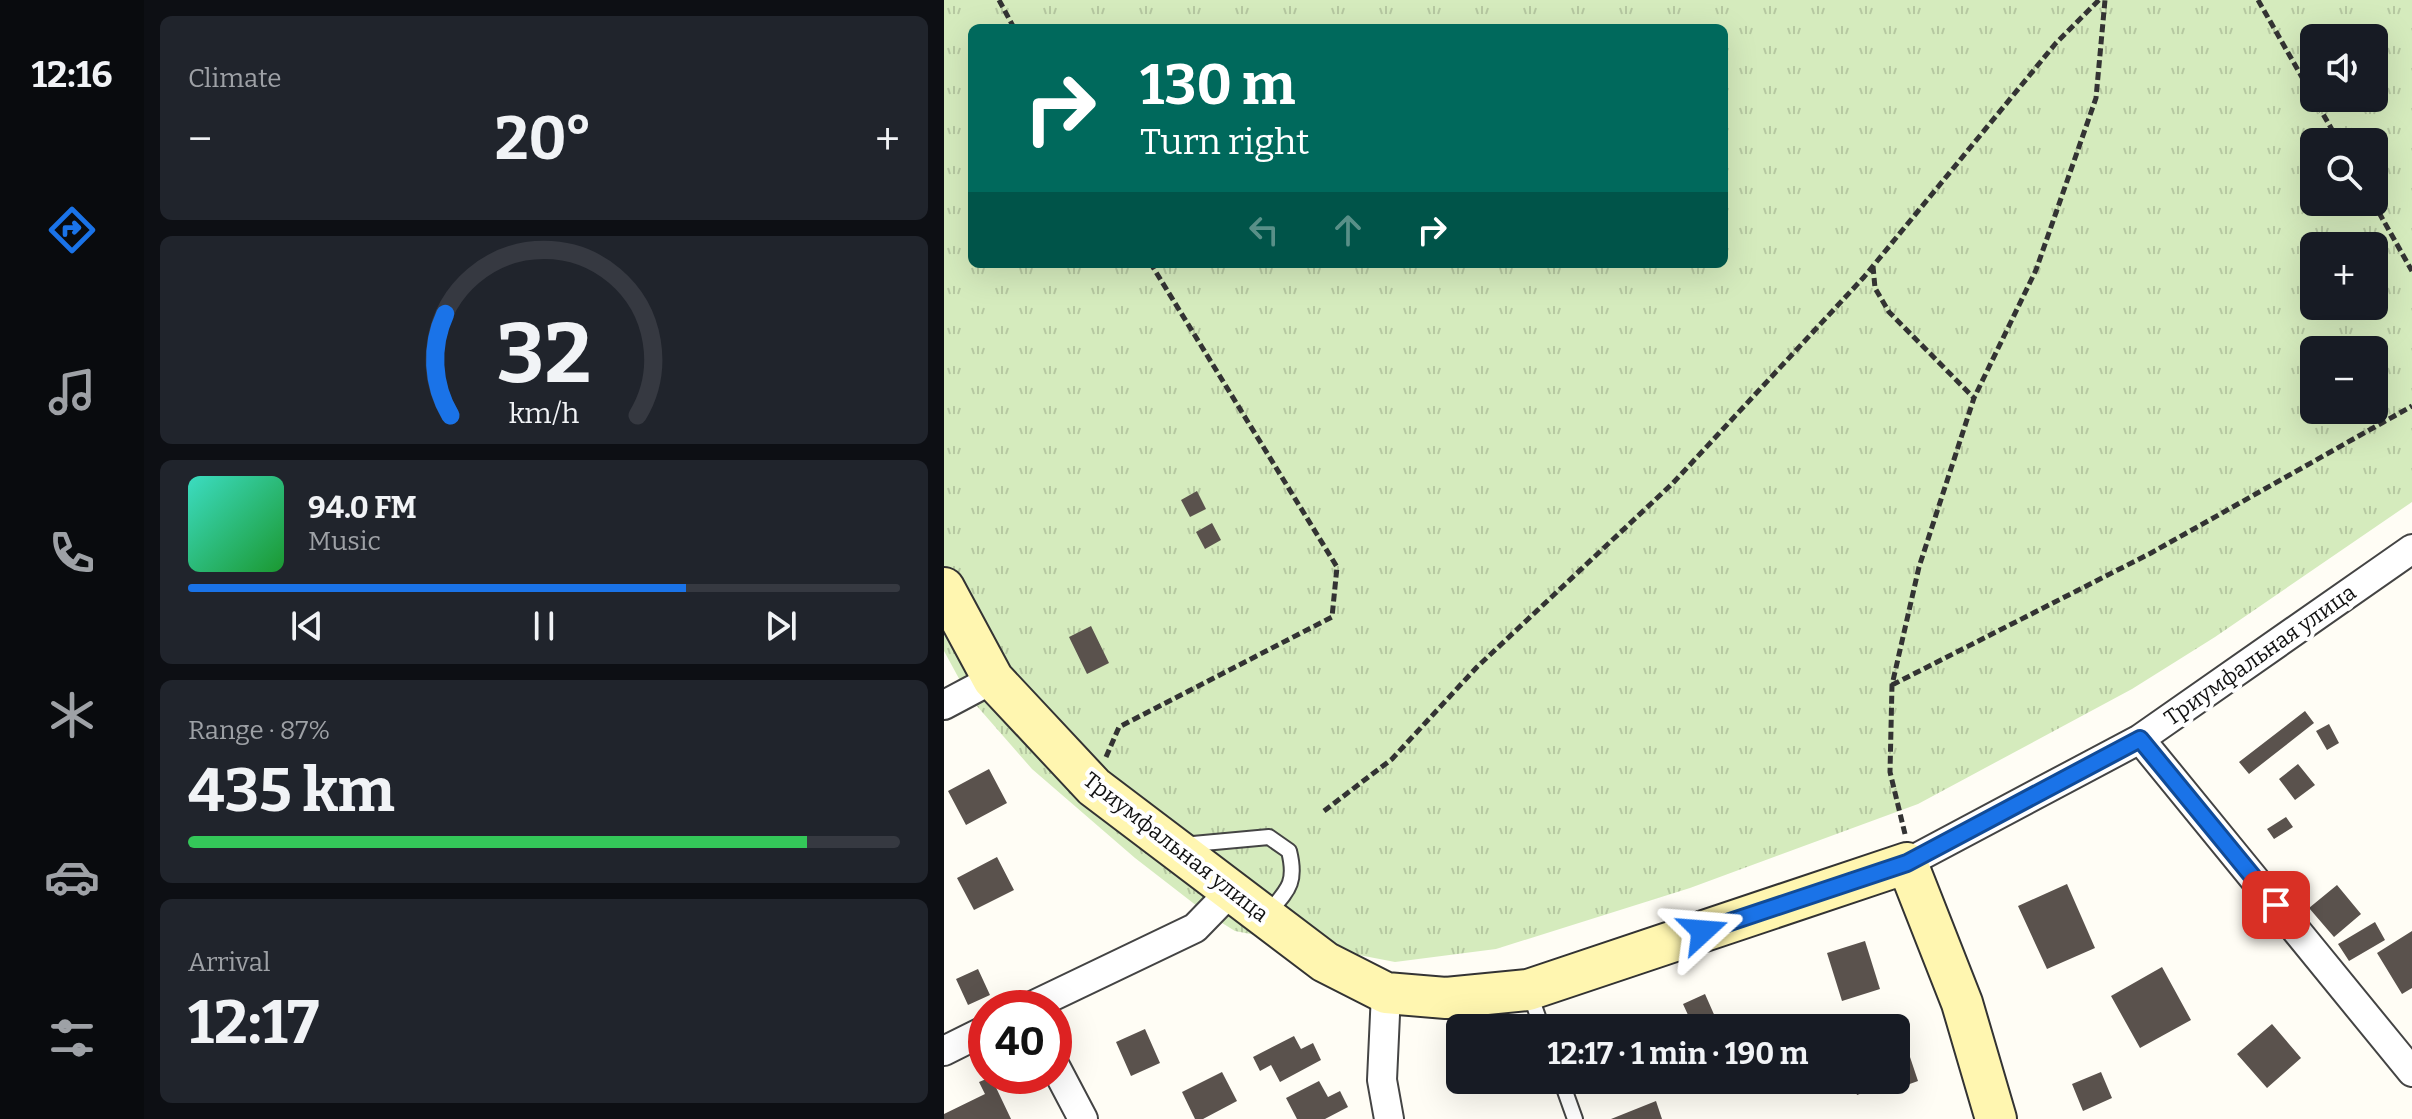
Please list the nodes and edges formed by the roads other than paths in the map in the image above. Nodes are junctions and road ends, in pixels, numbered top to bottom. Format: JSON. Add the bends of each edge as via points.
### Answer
{"nodes":[{"id":1,"x":2412,"y":549,"type":"edge"},
{"id":2,"x":944,"y":588,"type":"edge"},
{"id":3,"x":993,"y":679,"type":"junction"},
{"id":4,"x":944,"y":705,"type":"edge"},
{"id":5,"x":2140,"y":739,"type":"junction"},
{"id":6,"x":1173,"y":846,"type":"junction"},
{"id":7,"x":1907,"y":863,"type":"junction"},
{"id":8,"x":1231,"y":891,"type":"junction"},
{"id":9,"x":1265,"y":917,"type":"junction"},
{"id":10,"x":1066,"y":990,"type":"edge"},
{"id":11,"x":1528,"y":990,"type":"junction"},
{"id":12,"x":1386,"y":993,"type":"junction"},
{"id":13,"x":1537,"y":1014,"type":"edge"},
{"id":14,"x":968,"y":1039,"type":"edge"},
{"id":15,"x":944,"y":1051,"type":"edge"},
{"id":16,"x":2412,"y":1072,"type":"edge"},
{"id":17,"x":1070,"y":1094,"type":"edge"},
{"id":18,"x":1566,"y":1094,"type":"edge"},
{"id":19,"x":1083,"y":1119,"type":"edge"},
{"id":20,"x":1389,"y":1119,"type":"edge"},
{"id":21,"x":1575,"y":1119,"type":"edge"},
{"id":22,"x":1996,"y":1119,"type":"edge"}],
"edges":[{"from":1,"to":5,"type":"street","name":"Триумфальная улица"},
{"from":2,"to":3,"type":"street","name":"Триумфальная улица"},
{"from":3,"to":4,"type":"street"},
{"from":3,"to":6,"type":"street","name":"Триумфальная улица","via":[[1094,787]]},
{"from":5,"to":7,"type":"street","name":"Триумфальная улица"},
{"from":5,"to":16,"type":"street"},
{"from":6,"to":8,"type":"street","name":"Триумфальная улица"},
{"from":6,"to":9,"type":"lane","via":[[1269,837],[1289,851],[1294,869],[1290,888]]},
{"from":7,"to":11,"type":"street","name":"Триумфальная улица"},
{"from":7,"to":22,"type":"street","via":[[1962,1003]]},
{"from":8,"to":9,"type":"street","name":"Триумфальная улица"},
{"from":8,"to":10,"type":"street","via":[[1195,928]]},
{"from":9,"to":12,"type":"street","name":"Триумфальная улица","via":[[1325,962]]},
{"from":11,"to":12,"type":"street","name":"Триумфальная улица","via":[[1446,998]]},
{"from":11,"to":13,"type":"lane"},
{"from":12,"to":20,"type":"street","via":[[1382,1080]]},
{"from":14,"to":15,"type":"street"},
{"from":17,"to":19,"type":"street"},
{"from":18,"to":21,"type":"lane"}]}
